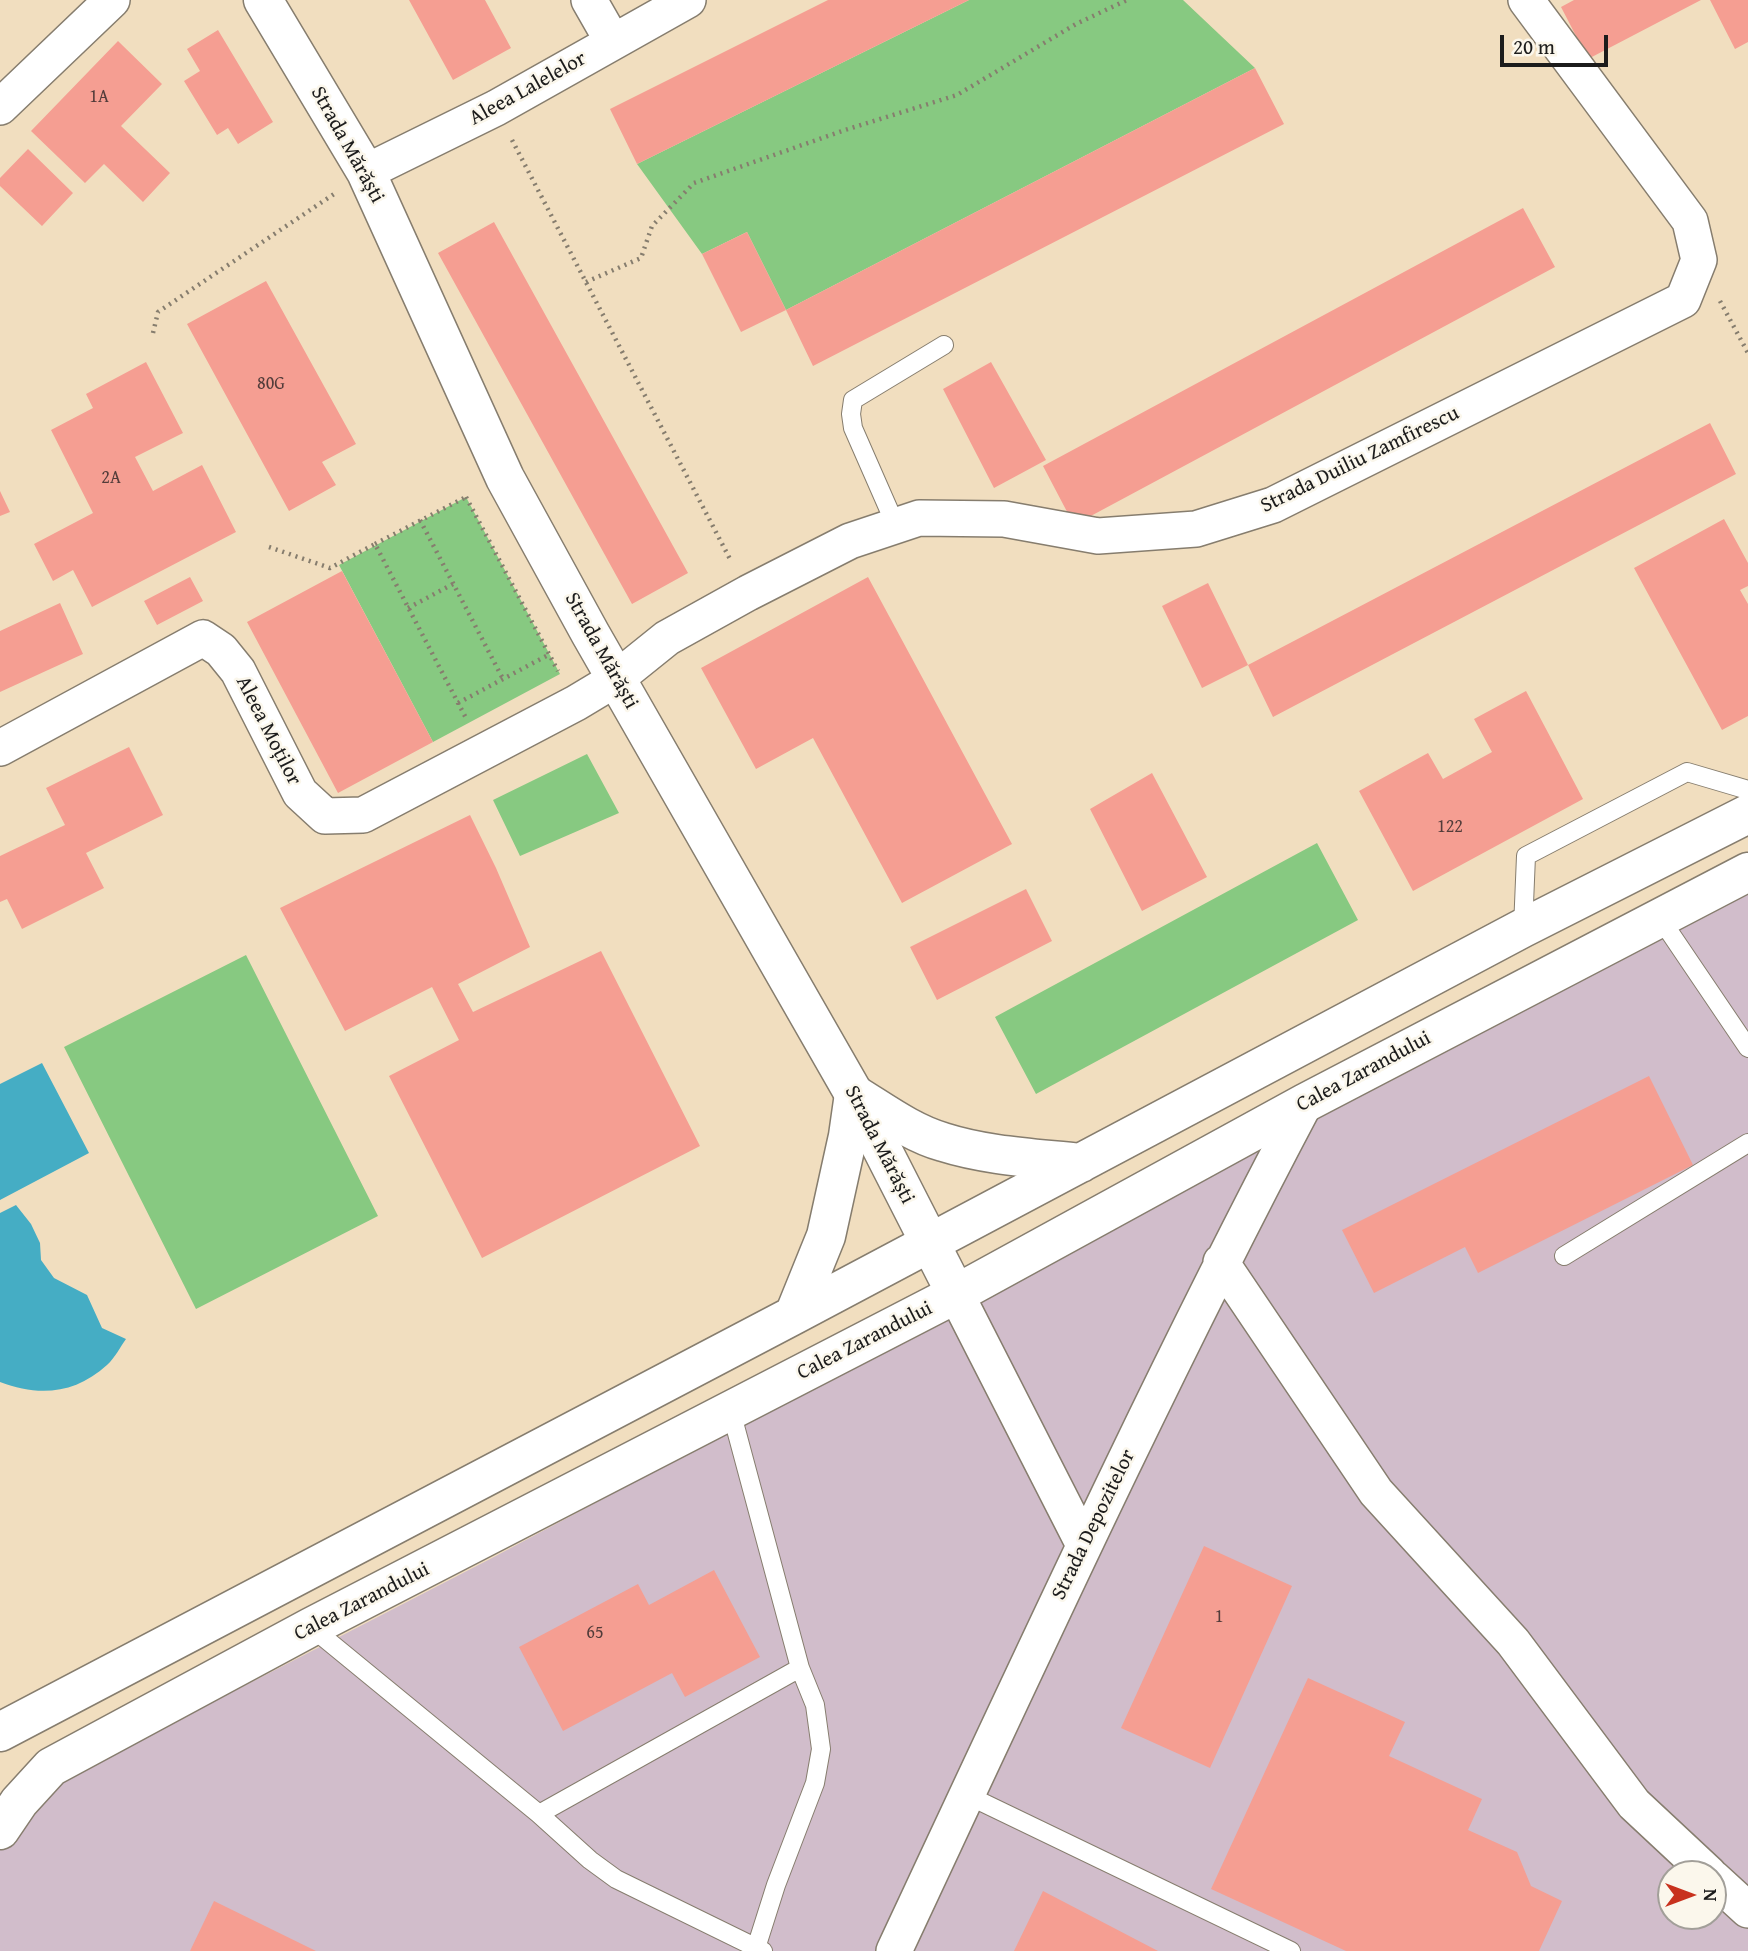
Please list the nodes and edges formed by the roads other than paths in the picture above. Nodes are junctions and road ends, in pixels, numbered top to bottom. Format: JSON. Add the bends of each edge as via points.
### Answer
{"nodes":[{"id":1,"x":112,"y":0,"type":"edge"},
{"id":2,"x":263,"y":0,"type":"edge"},
{"id":3,"x":589,"y":0,"type":"edge"},
{"id":4,"x":688,"y":0,"type":"edge"},
{"id":5,"x":1526,"y":0,"type":"edge"},
{"id":6,"x":613,"y":42,"type":"junction"},
{"id":7,"x":0,"y":107,"type":"edge"},
{"id":8,"x":366,"y":172,"type":"junction"},
{"id":9,"x":944,"y":345,"type":"dead end"},
{"id":10,"x":897,"y":526,"type":"junction"},
{"id":11,"x":616,"y":679,"type":"junction"},
{"id":12,"x":0,"y":748,"type":"edge"},
{"id":13,"x":1748,"y":790,"type":"edge"},
{"id":14,"x":1748,"y":814,"type":"edge"},
{"id":15,"x":1748,"y":872,"type":"edge"},
{"id":16,"x":1660,"y":918,"type":"junction"},
{"id":17,"x":1523,"y":928,"type":"junction"},
{"id":18,"x":1748,"y":1048,"type":"edge"},
{"id":19,"x":854,"y":1094,"type":"junction"},
{"id":20,"x":1305,"y":1103,"type":"junction"},
{"id":21,"x":1748,"y":1143,"type":"edge"},
{"id":22,"x":1081,"y":1163,"type":"junction"},
{"id":23,"x":929,"y":1243,"type":"junction"},
{"id":24,"x":1564,"y":1256,"type":"dead end"},
{"id":25,"x":1221,"y":1262,"type":"junction"},
{"id":26,"x":956,"y":1294,"type":"junction"},
{"id":27,"x":794,"y":1315,"type":"junction"},
{"id":28,"x":731,"y":1411,"type":"junction"},
{"id":29,"x":1084,"y":1545,"type":"junction"},
{"id":30,"x":311,"y":1627,"type":"junction"},
{"id":31,"x":800,"y":1668,"type":"junction"},
{"id":32,"x":0,"y":1732,"type":"edge"},
{"id":33,"x":967,"y":1795,"type":"junction"},
{"id":34,"x":539,"y":1814,"type":"junction"},
{"id":35,"x":0,"y":1830,"type":"edge"},
{"id":36,"x":1694,"y":1860,"type":"edge"},
{"id":37,"x":1727,"y":1891,"type":"edge"},
{"id":38,"x":1748,"y":1910,"type":"edge"},
{"id":39,"x":760,"y":1950,"type":"edge"},
{"id":40,"x":894,"y":1951,"type":"edge"},
{"id":41,"x":1291,"y":1951,"type":"edge"}],
"edges":[{"from":1,"to":7,"type":"street"},
{"from":2,"to":8,"type":"main road","name":"Strada Mărăști"},
{"from":3,"to":6,"type":"street"},
{"from":4,"to":6,"type":"street","name":"Aleea Lalelelor"},
{"from":5,"to":10,"type":"street","name":"Strada Duiliu Zamfirescu","via":[[1690,221],[1699,260],[1683,300],[1273,505],[1196,529],[1098,536],[1004,519],[919,517]]},
{"from":6,"to":8,"type":"street","name":"Aleea Lalelelor"},
{"from":8,"to":11,"type":"main road","name":"Strada Mărăști","via":[[505,478]]},
{"from":9,"to":10,"type":"lane","via":[[853,400],[853,428]]},
{"from":10,"to":11,"type":"street","name":"Strada Duiliu Zamfirescu","via":[[850,541],[748,593],[667,638]]},
{"from":11,"to":12,"type":"street","name":"Aleea Moților","via":[[363,815],[325,817],[300,793],[238,671],[221,650],[203,638]]},
{"from":11,"to":19,"type":"main road","name":"Strada Mărăști"},
{"from":13,"to":17,"type":"lane","via":[[1687,772],[1526,856]]},
{"from":14,"to":17,"type":"main road"},
{"from":15,"to":16,"type":"main road","name":"Calea Zarandului"},
{"from":16,"to":18,"type":"lane"},
{"from":16,"to":20,"type":"main road","name":"Calea Zarandului"},
{"from":17,"to":22,"type":"main road"},
{"from":19,"to":22,"type":"main road","via":[[905,1126],[942,1142]]},
{"from":19,"to":23,"type":"main road","name":"Strada Mărăști"},
{"from":19,"to":27,"type":"main road","via":[[825,1236]]},
{"from":20,"to":25,"type":"street","name":"Strada Depozitelor"},
{"from":20,"to":26,"type":"main road","name":"Calea Zarandului"},
{"from":21,"to":24,"type":"lane"},
{"from":22,"to":23,"type":"main road"},
{"from":23,"to":26,"type":"main road","name":"Strada Mărăști"},
{"from":23,"to":27,"type":"main road"},
{"from":25,"to":29,"type":"street","name":"Strada Depozitelor"},
{"from":25,"to":36,"type":"street","via":[[1376,1492],[1513,1642],[1634,1804]]},
{"from":26,"to":28,"type":"main road","name":"Calea Zarandului"},
{"from":26,"to":29,"type":"street"},
{"from":27,"to":32,"type":"main road"},
{"from":28,"to":30,"type":"main road","name":"Calea Zarandului"},
{"from":28,"to":31,"type":"lane"},
{"from":29,"to":33,"type":"street","name":"Strada Depozitelor"},
{"from":30,"to":34,"type":"lane"},
{"from":30,"to":35,"type":"main road","name":"Calea Zarandului","via":[[51,1767]]},
{"from":31,"to":34,"type":"lane"},
{"from":31,"to":39,"type":"lane","via":[[815,1704],[821,1749],[815,1783],[776,1885]]},
{"from":33,"to":40,"type":"street","name":"Strada Depozitelor"},
{"from":33,"to":41,"type":"lane"},
{"from":34,"to":39,"type":"lane","via":[[616,1879]]},
{"from":37,"to":38,"type":"street"}]}
